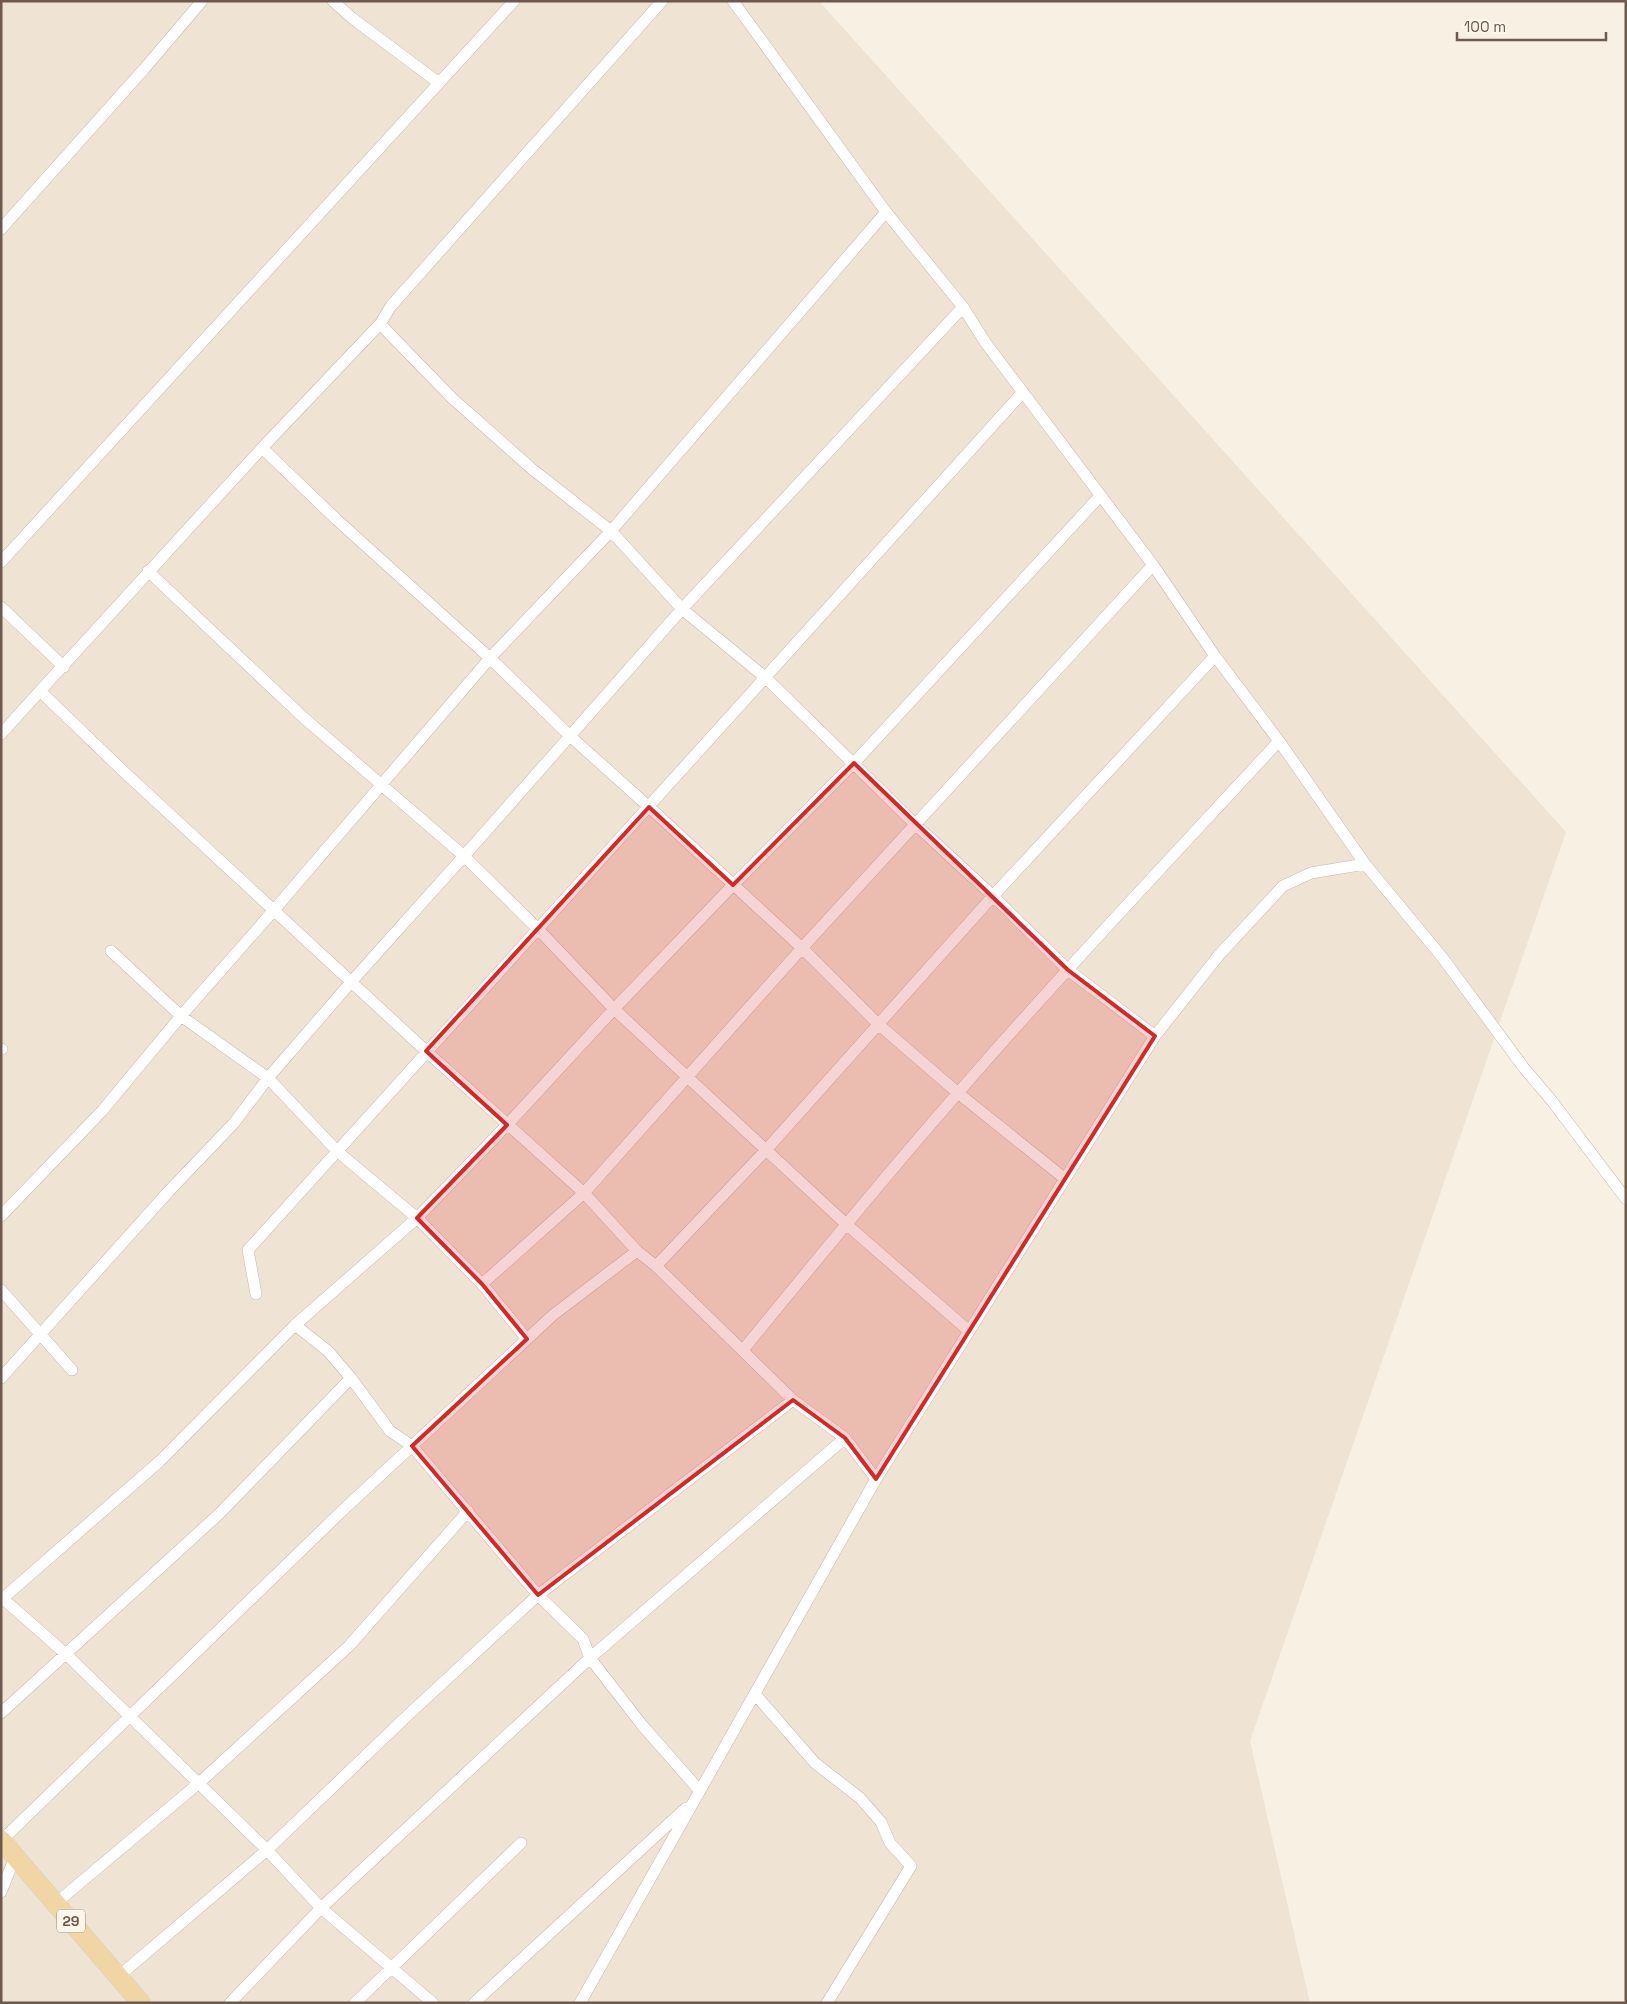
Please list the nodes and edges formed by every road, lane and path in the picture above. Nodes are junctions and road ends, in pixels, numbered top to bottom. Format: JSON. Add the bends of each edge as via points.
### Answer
{"nodes":[{"id":1,"x":202,"y":1,"type":"edge"},
{"id":2,"x":333,"y":1,"type":"edge"},
{"id":3,"x":514,"y":1,"type":"edge"},
{"id":4,"x":662,"y":1,"type":"edge"},
{"id":5,"x":733,"y":1,"type":"edge"},
{"id":6,"x":439,"y":83,"type":"junction"},
{"id":7,"x":886,"y":212,"type":"junction"},
{"id":8,"x":1,"y":228,"type":"edge"},
{"id":9,"x":963,"y":307,"type":"junction"},
{"id":10,"x":380,"y":324,"type":"junction"},
{"id":11,"x":1023,"y":392,"type":"junction"},
{"id":12,"x":262,"y":448,"type":"junction"},
{"id":13,"x":1100,"y":496,"type":"junction"},
{"id":14,"x":611,"y":531,"type":"junction"},
{"id":15,"x":1,"y":562,"type":"edge"},
{"id":16,"x":1153,"y":565,"type":"junction"},
{"id":17,"x":148,"y":571,"type":"junction"},
{"id":18,"x":1,"y":607,"type":"edge"},
{"id":19,"x":682,"y":609,"type":"junction"},
{"id":20,"x":1215,"y":656,"type":"junction"},
{"id":21,"x":490,"y":658,"type":"junction"},
{"id":22,"x":64,"y":667,"type":"junction"},
{"id":23,"x":766,"y":678,"type":"junction"},
{"id":24,"x":40,"y":691,"type":"junction"},
{"id":25,"x":1,"y":734,"type":"edge"},
{"id":26,"x":570,"y":736,"type":"junction"},
{"id":27,"x":1279,"y":741,"type":"junction"},
{"id":28,"x":854,"y":763,"type":"junction"},
{"id":29,"x":381,"y":786,"type":"junction"},
{"id":30,"x":650,"y":807,"type":"junction"},
{"id":31,"x":916,"y":825,"type":"junction"},
{"id":32,"x":464,"y":856,"type":"junction"},
{"id":33,"x":1366,"y":864,"type":"junction"},
{"id":34,"x":733,"y":885,"type":"junction"},
{"id":35,"x":993,"y":896,"type":"junction"},
{"id":36,"x":274,"y":910,"type":"junction"},
{"id":37,"x":538,"y":929,"type":"junction"},
{"id":38,"x":802,"y":948,"type":"junction"},
{"id":39,"x":111,"y":951,"type":"dead end"},
{"id":40,"x":1068,"y":970,"type":"junction"},
{"id":41,"x":352,"y":980,"type":"junction"},
{"id":42,"x":614,"y":1009,"type":"junction"},
{"id":43,"x":181,"y":1016,"type":"junction"},
{"id":44,"x":878,"y":1024,"type":"junction"},
{"id":45,"x":1155,"y":1036,"type":"junction"},
{"id":46,"x":426,"y":1051,"type":"junction"},
{"id":47,"x":687,"y":1076,"type":"junction"},
{"id":48,"x":268,"y":1078,"type":"junction"},
{"id":49,"x":958,"y":1093,"type":"junction"},
{"id":50,"x":507,"y":1126,"type":"junction"},
{"id":51,"x":766,"y":1150,"type":"junction"},
{"id":52,"x":338,"y":1152,"type":"junction"},
{"id":53,"x":1064,"y":1178,"type":"junction"},
{"id":54,"x":584,"y":1192,"type":"junction"},
{"id":55,"x":1626,"y":1199,"type":"edge"},
{"id":56,"x":1,"y":1216,"type":"edge"},
{"id":57,"x":417,"y":1218,"type":"junction"},
{"id":58,"x":846,"y":1224,"type":"junction"},
{"id":59,"x":637,"y":1251,"type":"junction"},
{"id":60,"x":656,"y":1266,"type":"junction"},
{"id":61,"x":482,"y":1284,"type":"junction"},
{"id":62,"x":1,"y":1290,"type":"edge"},
{"id":63,"x":256,"y":1294,"type":"dead end"},
{"id":64,"x":295,"y":1325,"type":"junction"},
{"id":65,"x":969,"y":1331,"type":"junction"},
{"id":66,"x":39,"y":1334,"type":"junction"},
{"id":67,"x":527,"y":1339,"type":"junction"},
{"id":68,"x":743,"y":1350,"type":"junction"},
{"id":69,"x":72,"y":1370,"type":"dead end"},
{"id":70,"x":1,"y":1378,"type":"edge"},
{"id":71,"x":351,"y":1378,"type":"junction"},
{"id":72,"x":793,"y":1400,"type":"junction"},
{"id":73,"x":844,"y":1438,"type":"junction"},
{"id":74,"x":412,"y":1446,"type":"junction"},
{"id":75,"x":876,"y":1479,"type":"junction"},
{"id":76,"x":468,"y":1511,"type":"junction"},
{"id":77,"x":538,"y":1595,"type":"junction"},
{"id":78,"x":2,"y":1598,"type":"edge"},
{"id":79,"x":67,"y":1655,"type":"junction"},
{"id":80,"x":590,"y":1658,"type":"junction"},
{"id":81,"x":755,"y":1694,"type":"junction"},
{"id":82,"x":1,"y":1713,"type":"edge"},
{"id":83,"x":130,"y":1716,"type":"junction"},
{"id":84,"x":199,"y":1783,"type":"junction"},
{"id":85,"x":697,"y":1795,"type":"junction"},
{"id":86,"x":2,"y":1840,"type":"edge"},
{"id":87,"x":520,"y":1843,"type":"dead end"},
{"id":88,"x":267,"y":1850,"type":"junction"},
{"id":89,"x":15,"y":1857,"type":"junction"},
{"id":90,"x":1,"y":1892,"type":"edge"},
{"id":91,"x":56,"y":1903,"type":"junction"},
{"id":92,"x":322,"y":1908,"type":"junction"},
{"id":93,"x":390,"y":1967,"type":"junction"},
{"id":94,"x":119,"y":1976,"type":"junction"},
{"id":95,"x":141,"y":2003,"type":"edge"},
{"id":96,"x":230,"y":2003,"type":"edge"},
{"id":97,"x":355,"y":2003,"type":"edge"},
{"id":98,"x":434,"y":2003,"type":"edge"},
{"id":99,"x":474,"y":2003,"type":"edge"},
{"id":100,"x":580,"y":2003,"type":"edge"},
{"id":101,"x":827,"y":2003,"type":"edge"}],
"edges":[{"from":1,"to":8,"type":"street"},
{"from":2,"to":6,"type":"street"},
{"from":3,"to":6,"type":"street"},
{"from":4,"to":10,"type":"street","via":[[391,306]]},
{"from":5,"to":7,"type":"street"},
{"from":6,"to":15,"type":"street"},
{"from":7,"to":9,"type":"street"},
{"from":7,"to":14,"type":"street"},
{"from":9,"to":11,"type":"street"},
{"from":9,"to":19,"type":"street"},
{"from":10,"to":12,"type":"street"},
{"from":10,"to":14,"type":"street","via":[[452,398],[532,469]]},
{"from":11,"to":13,"type":"street"},
{"from":11,"to":23,"type":"street"},
{"from":12,"to":17,"type":"street"},
{"from":12,"to":21,"type":"street"},
{"from":13,"to":16,"type":"street"},
{"from":13,"to":28,"type":"street"},
{"from":14,"to":19,"type":"street"},
{"from":14,"to":21,"type":"street"},
{"from":16,"to":20,"type":"street"},
{"from":16,"to":31,"type":"street"},
{"from":17,"to":22,"type":"street"},
{"from":17,"to":29,"type":"street"},
{"from":18,"to":22,"type":"street"},
{"from":19,"to":23,"type":"street"},
{"from":19,"to":26,"type":"street"},
{"from":20,"to":27,"type":"street"},
{"from":20,"to":35,"type":"street"},
{"from":21,"to":26,"type":"street"},
{"from":21,"to":29,"type":"street"},
{"from":22,"to":24,"type":"street"},
{"from":23,"to":28,"type":"street"},
{"from":23,"to":30,"type":"street"},
{"from":24,"to":25,"type":"street"},
{"from":24,"to":36,"type":"street"},
{"from":26,"to":30,"type":"street"},
{"from":26,"to":32,"type":"street"},
{"from":27,"to":33,"type":"street"},
{"from":27,"to":40,"type":"street"},
{"from":28,"to":31,"type":"street"},
{"from":28,"to":34,"type":"street"},
{"from":29,"to":32,"type":"street"},
{"from":29,"to":36,"type":"street"},
{"from":30,"to":34,"type":"street"},
{"from":30,"to":37,"type":"street"},
{"from":31,"to":35,"type":"street"},
{"from":31,"to":38,"type":"street"},
{"from":32,"to":37,"type":"street"},
{"from":32,"to":41,"type":"street"},
{"from":33,"to":45,"type":"street","via":[[1311,873],[1283,886],[1219,955]]},
{"from":33,"to":55,"type":"street","via":[[1442,957]]},
{"from":34,"to":38,"type":"street"},
{"from":34,"to":42,"type":"street"},
{"from":35,"to":40,"type":"street"},
{"from":35,"to":44,"type":"street"},
{"from":36,"to":41,"type":"street"},
{"from":36,"to":43,"type":"street"},
{"from":37,"to":42,"type":"street"},
{"from":37,"to":46,"type":"street"},
{"from":38,"to":44,"type":"street"},
{"from":38,"to":47,"type":"street"},
{"from":39,"to":43,"type":"street"},
{"from":40,"to":45,"type":"street"},
{"from":40,"to":49,"type":"street"},
{"from":41,"to":46,"type":"street"},
{"from":41,"to":48,"type":"street"},
{"from":42,"to":47,"type":"street"},
{"from":42,"to":50,"type":"street"},
{"from":43,"to":48,"type":"street"},
{"from":43,"to":56,"type":"street","via":[[102,1111]]},
{"from":44,"to":49,"type":"street"},
{"from":44,"to":51,"type":"street"},
{"from":45,"to":53,"type":"street"},
{"from":46,"to":50,"type":"street"},
{"from":46,"to":52,"type":"street"},
{"from":47,"to":51,"type":"street"},
{"from":47,"to":54,"type":"street"},
{"from":48,"to":52,"type":"street"},
{"from":48,"to":66,"type":"street","via":[[234,1123]]},
{"from":49,"to":53,"type":"street"},
{"from":49,"to":58,"type":"street"},
{"from":50,"to":54,"type":"street"},
{"from":50,"to":57,"type":"street"},
{"from":51,"to":58,"type":"street"},
{"from":51,"to":60,"type":"street"},
{"from":52,"to":57,"type":"street"},
{"from":52,"to":63,"type":"street","via":[[248,1250]]},
{"from":53,"to":65,"type":"street"},
{"from":54,"to":59,"type":"street"},
{"from":54,"to":61,"type":"street"},
{"from":57,"to":61,"type":"street"},
{"from":57,"to":64,"type":"street"},
{"from":58,"to":65,"type":"street"},
{"from":58,"to":68,"type":"street"},
{"from":59,"to":60,"type":"street"},
{"from":59,"to":67,"type":"street"},
{"from":60,"to":68,"type":"street"},
{"from":61,"to":67,"type":"street"},
{"from":62,"to":66,"type":"street"},
{"from":64,"to":71,"type":"street","via":[[328,1351]]},
{"from":64,"to":78,"type":"street","via":[[160,1461]]},
{"from":65,"to":75,"type":"street"},
{"from":66,"to":69,"type":"street"},
{"from":66,"to":70,"type":"street"},
{"from":67,"to":74,"type":"street"},
{"from":68,"to":72,"type":"street"},
{"from":71,"to":74,"type":"street","via":[[390,1431]]},
{"from":71,"to":79,"type":"street","via":[[220,1513]]},
{"from":72,"to":73,"type":"street"},
{"from":72,"to":77,"type":"street"},
{"from":73,"to":75,"type":"street"},
{"from":73,"to":80,"type":"street"},
{"from":74,"to":76,"type":"street"},
{"from":74,"to":83,"type":"street"},
{"from":75,"to":81,"type":"street"},
{"from":76,"to":77,"type":"street"},
{"from":76,"to":84,"type":"street","via":[[349,1646]]},
{"from":77,"to":80,"type":"street","via":[[584,1639]]},
{"from":77,"to":88,"type":"street"},
{"from":78,"to":79,"type":"street"},
{"from":79,"to":82,"type":"street"},
{"from":79,"to":83,"type":"street"},
{"from":80,"to":85,"type":"street"},
{"from":80,"to":92,"type":"street"},
{"from":81,"to":85,"type":"street"},
{"from":81,"to":101,"type":"street","via":[[815,1763],[860,1798],[881,1822],[890,1843],[911,1866]]},
{"from":83,"to":84,"type":"street"},
{"from":83,"to":86,"type":"street"},
{"from":84,"to":88,"type":"street"},
{"from":84,"to":91,"type":"street"},
{"from":85,"to":99,"type":"street"},
{"from":85,"to":100,"type":"street"},
{"from":86,"to":89,"type":"main road","number":"29"},
{"from":87,"to":93,"type":"street"},
{"from":88,"to":92,"type":"street"},
{"from":88,"to":94,"type":"street"},
{"from":89,"to":90,"type":"street"},
{"from":89,"to":91,"type":"main road","number":"29"},
{"from":91,"to":94,"type":"main road","number":"29"},
{"from":92,"to":93,"type":"street"},
{"from":92,"to":96,"type":"street"},
{"from":93,"to":97,"type":"street"},
{"from":93,"to":98,"type":"street"},
{"from":94,"to":95,"type":"main road","number":"29"}]}
